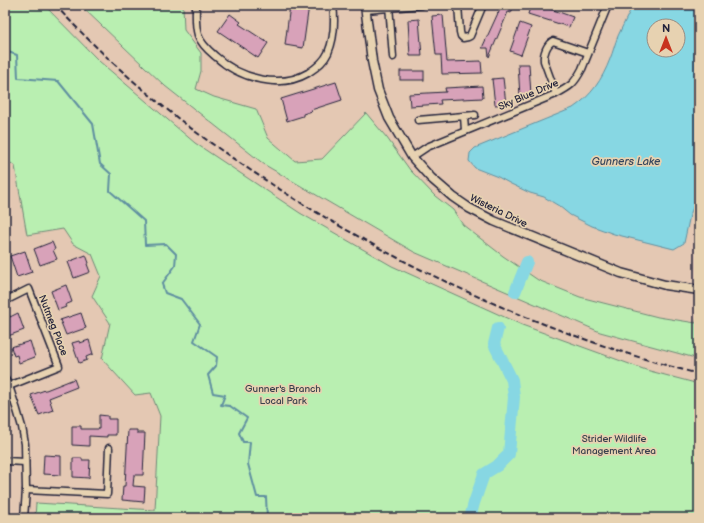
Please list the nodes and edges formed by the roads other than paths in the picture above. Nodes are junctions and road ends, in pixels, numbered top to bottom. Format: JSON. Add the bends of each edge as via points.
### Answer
{"nodes":[{"id":1,"x":196,"y":5,"type":"edge"},
{"id":2,"x":333,"y":5,"type":"edge"},
{"id":3,"x":422,"y":5,"type":"edge"},
{"id":4,"x":458,"y":5,"type":"edge"},
{"id":5,"x":483,"y":5,"type":"edge"},
{"id":6,"x":608,"y":5,"type":"edge"},
{"id":7,"x":389,"y":6,"type":"edge"},
{"id":8,"x":366,"y":8,"type":"edge"},
{"id":9,"x":588,"y":53,"type":"junction"},
{"id":10,"x":393,"y":57,"type":"dead end"},
{"id":11,"x":556,"y":94,"type":"junction"},
{"id":12,"x":476,"y":115,"type":"dead end"},
{"id":13,"x":464,"y":116,"type":"junction"},
{"id":14,"x":418,"y":120,"type":"dead end"},
{"id":15,"x":465,"y":131,"type":"junction"},
{"id":16,"x":412,"y":157,"type":"junction"},
{"id":17,"x":699,"y":290,"type":"edge"},
{"id":18,"x":5,"y":300,"type":"edge"},
{"id":19,"x":5,"y":379,"type":"edge"},
{"id":20,"x":9,"y":386,"type":"junction"},
{"id":21,"x":109,"y":448,"type":"dead end"},
{"id":22,"x":5,"y":461,"type":"edge"},
{"id":23,"x":25,"y":462,"type":"junction"},
{"id":24,"x":26,"y":490,"type":"junction"},
{"id":25,"x":24,"y":518,"type":"edge"}],
"edges":[{"from":1,"to":2,"type":"street","via":[[198,36],[222,63],[250,76],[284,81],[303,76],[324,60],[334,25]]},
{"from":3,"to":7,"type":"street"},
{"from":4,"to":5,"type":"street","via":[[460,32],[463,38],[470,36]]},
{"from":6,"to":9,"type":"street","name":"Sky Blue Drive"},
{"from":7,"to":8,"type":"street"},
{"from":7,"to":10,"type":"street"},
{"from":8,"to":16,"type":"street","name":"Wisteria Drive","via":[[378,90],[389,118]]},
{"from":9,"to":11,"type":"street","name":"Sky Blue Drive","via":[[577,79]]},
{"from":9,"to":11,"type":"street","via":[[553,41],[549,43],[543,56]]},
{"from":11,"to":15,"type":"street","name":"Sky Blue Drive"},
{"from":12,"to":13,"type":"street"},
{"from":13,"to":14,"type":"street"},
{"from":13,"to":15,"type":"street"},
{"from":15,"to":16,"type":"street","name":"Sky Blue Drive","via":[[427,147]]},
{"from":16,"to":17,"type":"street","name":"Wisteria Drive","via":[[453,197],[494,221],[621,273],[665,285]]},
{"from":18,"to":20,"type":"street","name":"Nutmeg Place","via":[[29,289],[59,366]]},
{"from":19,"to":20,"type":"street"},
{"from":20,"to":23,"type":"street","via":[[22,427]]},
{"from":21,"to":24,"type":"street","via":[[107,494]]},
{"from":22,"to":23,"type":"street"},
{"from":23,"to":24,"type":"street"},
{"from":24,"to":25,"type":"street"}]}
